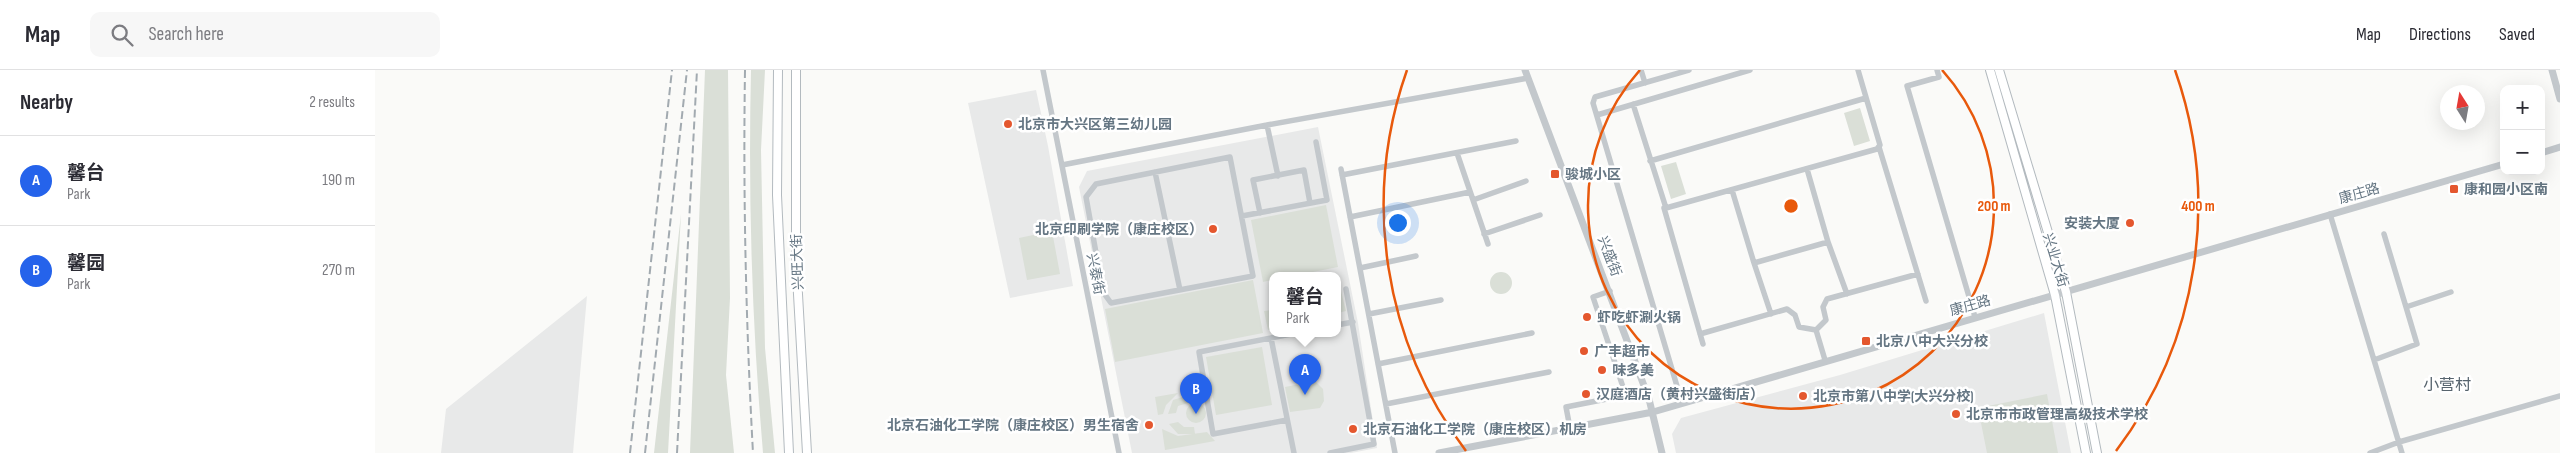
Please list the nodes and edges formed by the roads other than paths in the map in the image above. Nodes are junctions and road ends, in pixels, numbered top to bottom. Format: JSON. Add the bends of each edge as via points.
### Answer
{"nodes":[{"id":1,"x":778,"y":70,"type":"edge"},
{"id":2,"x":796,"y":70,"type":"edge"},
{"id":3,"x":1043,"y":70,"type":"edge"},
{"id":4,"x":1525,"y":70,"type":"edge"},
{"id":5,"x":1641,"y":70,"type":"edge"},
{"id":6,"x":1689,"y":70,"type":"edge"},
{"id":7,"x":1750,"y":70,"type":"edge"},
{"id":8,"x":1858,"y":70,"type":"edge"},
{"id":9,"x":1937,"y":70,"type":"edge"},
{"id":10,"x":1990,"y":70,"type":"edge"},
{"id":11,"x":1999,"y":70,"type":"edge"},
{"id":12,"x":2552,"y":70,"type":"edge"},
{"id":13,"x":1528,"y":78,"type":"junction"},
{"id":14,"x":1645,"y":83,"type":"junction"},
{"id":15,"x":1866,"y":98,"type":"junction"},
{"id":16,"x":2560,"y":99,"type":"edge"},
{"id":17,"x":1633,"y":104,"type":"junction"},
{"id":18,"x":1597,"y":115,"type":"junction"},
{"id":19,"x":1267,"y":125,"type":"junction"},
{"id":20,"x":1516,"y":141,"type":"dead end"},
{"id":21,"x":1316,"y":142,"type":"dead end"},
{"id":22,"x":1879,"y":147,"type":"junction"},
{"id":23,"x":2560,"y":148,"type":"edge"},
{"id":24,"x":2545,"y":152,"type":"edge"},
{"id":25,"x":1457,"y":153,"type":"junction"},
{"id":26,"x":1650,"y":161,"type":"junction"},
{"id":27,"x":1062,"y":165,"type":"junction"},
{"id":28,"x":2500,"y":165,"type":"edge"},
{"id":29,"x":1807,"y":169,"type":"junction"},
{"id":30,"x":1155,"y":172,"type":"junction"},
{"id":31,"x":1278,"y":176,"type":"junction"},
{"id":32,"x":1526,"y":181,"type":"dead end"},
{"id":33,"x":1732,"y":190,"type":"junction"},
{"id":34,"x":1470,"y":192,"type":"junction"},
{"id":35,"x":1473,"y":200,"type":"junction"},
{"id":36,"x":1310,"y":203,"type":"junction"},
{"id":37,"x":1664,"y":208,"type":"junction"},
{"id":38,"x":1260,"y":213,"type":"junction"},
{"id":39,"x":2330,"y":214,"type":"junction"},
{"id":40,"x":1540,"y":215,"type":"dead end"},
{"id":41,"x":1242,"y":216,"type":"junction"},
{"id":42,"x":1350,"y":217,"type":"junction"},
{"id":43,"x":1484,"y":234,"type":"junction"},
{"id":44,"x":2384,"y":234,"type":"dead end"},
{"id":45,"x":1828,"y":242,"type":"junction"},
{"id":46,"x":1488,"y":244,"type":"dead end"},
{"id":47,"x":1416,"y":256,"type":"dead end"},
{"id":48,"x":1754,"y":263,"type":"junction"},
{"id":49,"x":1360,"y":268,"type":"junction"},
{"id":50,"x":1918,"y":274,"type":"junction"},
{"id":51,"x":1346,"y":289,"type":"dead end"},
{"id":52,"x":1180,"y":290,"type":"junction"},
{"id":53,"x":1610,"y":291,"type":"junction"},
{"id":54,"x":2066,"y":292,"type":"junction"},
{"id":55,"x":2451,"y":292,"type":"dead end"},
{"id":56,"x":1847,"y":294,"type":"junction"},
{"id":57,"x":2055,"y":295,"type":"junction"},
{"id":58,"x":1441,"y":300,"type":"dead end"},
{"id":59,"x":1926,"y":301,"type":"dead end"},
{"id":60,"x":2406,"y":307,"type":"junction"},
{"id":61,"x":1369,"y":314,"type":"junction"},
{"id":62,"x":1771,"y":314,"type":"junction"},
{"id":63,"x":1975,"y":317,"type":"junction"},
{"id":64,"x":1353,"y":322,"type":"junction"},
{"id":65,"x":1341,"y":324,"type":"edge"},
{"id":66,"x":1815,"y":330,"type":"junction"},
{"id":67,"x":1532,"y":333,"type":"dead end"},
{"id":68,"x":1700,"y":334,"type":"junction"},
{"id":69,"x":1276,"y":337,"type":"edge"},
{"id":70,"x":1271,"y":338,"type":"junction"},
{"id":71,"x":1703,"y":344,"type":"dead end"},
{"id":72,"x":1825,"y":360,"type":"junction"},
{"id":73,"x":2374,"y":360,"type":"junction"},
{"id":74,"x":1378,"y":364,"type":"junction"},
{"id":75,"x":1549,"y":372,"type":"dead end"},
{"id":76,"x":2560,"y":396,"type":"edge"},
{"id":77,"x":1386,"y":404,"type":"junction"},
{"id":78,"x":1682,"y":404,"type":"junction"},
{"id":79,"x":1653,"y":412,"type":"junction"},
{"id":80,"x":1287,"y":420,"type":"junction"},
{"id":81,"x":1570,"y":428,"type":"junction"},
{"id":82,"x":2399,"y":442,"type":"junction"},
{"id":83,"x":789,"y":453,"type":"edge"},
{"id":84,"x":807,"y":453,"type":"edge"},
{"id":85,"x":1119,"y":453,"type":"edge"},
{"id":86,"x":1294,"y":453,"type":"edge"},
{"id":87,"x":1330,"y":453,"type":"edge"},
{"id":88,"x":1395,"y":453,"type":"edge"},
{"id":89,"x":1439,"y":453,"type":"edge"},
{"id":90,"x":1662,"y":453,"type":"edge"},
{"id":91,"x":2086,"y":453,"type":"edge"},
{"id":92,"x":2097,"y":453,"type":"edge"},
{"id":93,"x":2370,"y":453,"type":"edge"},
{"id":94,"x":2402,"y":453,"type":"edge"}],
"edges":[{"from":1,"to":83,"type":"main road","name":"兴旺大街","via":[[777,195]]},
{"from":2,"to":84,"type":"main road","name":"兴旺大街","via":[[797,259]]},
{"from":3,"to":27,"type":"street","name":"兴泰街"},
{"from":4,"to":13,"type":"street","name":"兴盛街"},
{"from":5,"to":14,"type":"street"},
{"from":6,"to":14,"type":"street"},
{"from":7,"to":17,"type":"street"},
{"from":8,"to":15,"type":"street"},
{"from":9,"to":63,"type":"street","via":[[1939,77],[1907,86]]},
{"from":10,"to":57,"type":"main road","name":"兴业大街"},
{"from":11,"to":54,"type":"main road","name":"兴业大街"},
{"from":12,"to":16,"type":"street"},
{"from":13,"to":19,"type":"street"},
{"from":13,"to":53,"type":"street","name":"兴盛街"},
{"from":14,"to":18,"type":"street","via":[[1595,97],[1593,104]]},
{"from":15,"to":22,"type":"street"},
{"from":15,"to":26,"type":"street"},
{"from":17,"to":18,"type":"street"},
{"from":17,"to":26,"type":"street"},
{"from":18,"to":78,"type":"street"},
{"from":19,"to":27,"type":"street"},
{"from":19,"to":31,"type":"street"},
{"from":20,"to":25,"type":"street"},
{"from":21,"to":36,"type":"street","via":[[1327,200]]},
{"from":22,"to":29,"type":"street"},
{"from":22,"to":50,"type":"street"},
{"from":23,"to":24,"type":"street"},
{"from":25,"to":34,"type":"street"},
{"from":25,"to":42,"type":"street","via":[[1341,172]]},
{"from":26,"to":37,"type":"street"},
{"from":27,"to":85,"type":"street","name":"兴泰街"},
{"from":28,"to":39,"type":"street","name":"康庄路"},
{"from":29,"to":33,"type":"street"},
{"from":29,"to":45,"type":"street"},
{"from":30,"to":41,"type":"street","via":[[1231,157]]},
{"from":30,"to":52,"type":"street"},
{"from":30,"to":52,"type":"street","via":[[1096,184],[1086,196],[1103,292],[1111,302]]},
{"from":31,"to":36,"type":"street","via":[[1304,170]]},
{"from":31,"to":38,"type":"street","via":[[1253,180]]},
{"from":32,"to":35,"type":"street"},
{"from":33,"to":37,"type":"street"},
{"from":33,"to":48,"type":"street"},
{"from":34,"to":35,"type":"street"},
{"from":34,"to":42,"type":"street"},
{"from":35,"to":43,"type":"street"},
{"from":36,"to":38,"type":"street"},
{"from":37,"to":68,"type":"street"},
{"from":38,"to":41,"type":"street"},
{"from":39,"to":54,"type":"street","name":"康庄路"},
{"from":39,"to":73,"type":"street"},
{"from":40,"to":43,"type":"street"},
{"from":41,"to":52,"type":"street","via":[[1253,276]]},
{"from":42,"to":49,"type":"street"},
{"from":43,"to":46,"type":"street"},
{"from":44,"to":60,"type":"street"},
{"from":45,"to":48,"type":"street"},
{"from":45,"to":56,"type":"street"},
{"from":47,"to":49,"type":"street"},
{"from":48,"to":62,"type":"street"},
{"from":49,"to":61,"type":"street"},
{"from":50,"to":56,"type":"street"},
{"from":50,"to":59,"type":"street"},
{"from":51,"to":64,"type":"street"},
{"from":53,"to":79,"type":"street","name":"兴盛街"},
{"from":53,"to":81,"type":"street","via":[[1593,297],[1623,388],[1622,396],[1566,407]]},
{"from":54,"to":57,"type":"street","name":"康庄路"},
{"from":54,"to":92,"type":"main road","name":"兴业大街"},
{"from":55,"to":60,"type":"street"},
{"from":56,"to":66,"type":"street","via":[[1827,299],[1823,307],[1826,320]]},
{"from":57,"to":63,"type":"street","name":"康庄路"},
{"from":57,"to":91,"type":"main road","name":"兴业大街"},
{"from":58,"to":61,"type":"street"},
{"from":60,"to":73,"type":"street","via":[[2417,344]]},
{"from":61,"to":74,"type":"street"},
{"from":62,"to":66,"type":"street","via":[[1787,309],[1795,315],[1799,327]]},
{"from":62,"to":68,"type":"street"},
{"from":63,"to":72,"type":"street","name":"康庄路"},
{"from":64,"to":65,"type":"street"},
{"from":64,"to":87,"type":"street","via":[[1374,444]]},
{"from":66,"to":72,"type":"street"},
{"from":67,"to":74,"type":"street"},
{"from":68,"to":71,"type":"street"},
{"from":69,"to":70,"type":"street"},
{"from":70,"to":80,"type":"street"},
{"from":70,"to":80,"type":"street","via":[[1199,352],[1204,390],[1213,434]]},
{"from":72,"to":78,"type":"street","name":"康庄路"},
{"from":73,"to":82,"type":"street"},
{"from":74,"to":77,"type":"street"},
{"from":75,"to":77,"type":"street"},
{"from":76,"to":82,"type":"street"},
{"from":77,"to":88,"type":"street"},
{"from":78,"to":79,"type":"street","name":"康庄路"},
{"from":79,"to":81,"type":"street","name":"康庄路"},
{"from":79,"to":90,"type":"street","name":"兴盛街"},
{"from":80,"to":86,"type":"street"},
{"from":81,"to":89,"type":"street","name":"康庄路"},
{"from":82,"to":93,"type":"street"},
{"from":82,"to":94,"type":"street"}]}
